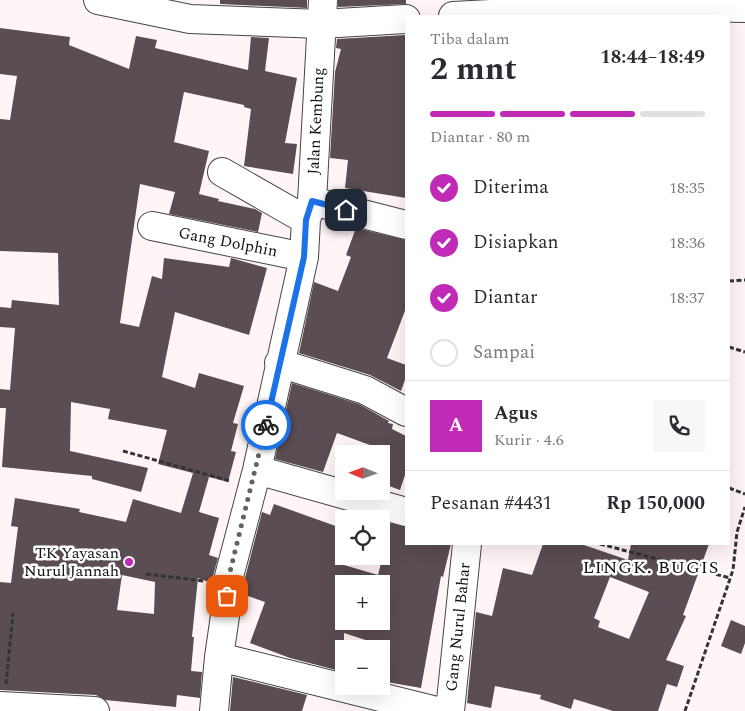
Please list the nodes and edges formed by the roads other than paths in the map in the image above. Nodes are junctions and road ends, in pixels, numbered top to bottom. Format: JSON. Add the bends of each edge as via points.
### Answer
{"nodes":[{"id":1,"x":98,"y":0,"type":"edge"},
{"id":2,"x":642,"y":3,"type":"edge"},
{"id":3,"x":745,"y":8,"type":"edge"},
{"id":4,"x":322,"y":12,"type":"edge"},
{"id":5,"x":468,"y":15,"type":"edge"},
{"id":6,"x":405,"y":19,"type":"edge"},
{"id":7,"x":222,"y":172,"type":"dead end"},
{"id":8,"x":309,"y":211,"type":"junction"},
{"id":9,"x":405,"y":225,"type":"edge"},
{"id":10,"x":152,"y":226,"type":"dead end"},
{"id":11,"x":304,"y":257,"type":"junction"},
{"id":12,"x":280,"y":363,"type":"junction"},
{"id":13,"x":405,"y":411,"type":"edge"},
{"id":14,"x":255,"y":479,"type":"junction"},
{"id":15,"x":405,"y":512,"type":"edge"},
{"id":16,"x":466,"y":545,"type":"edge"},
{"id":17,"x":219,"y":657,"type":"junction"},
{"id":18,"x":2,"y":707,"type":"edge"},
{"id":19,"x":95,"y":711,"type":"edge"},
{"id":20,"x":214,"y":711,"type":"edge"},
{"id":21,"x":438,"y":711,"type":"edge"},
{"id":22,"x":450,"y":711,"type":"edge"}],
"edges":[{"from":1,"to":4,"type":"street","via":[[190,19]]},
{"from":2,"to":3,"type":"street"},
{"from":2,"to":5,"type":"street"},
{"from":4,"to":6,"type":"street"},
{"from":4,"to":8,"type":"street","name":"Jalan Kembung"},
{"from":7,"to":8,"type":"street"},
{"from":8,"to":9,"type":"street"},
{"from":8,"to":11,"type":"street","name":"Jalan Kembung"},
{"from":10,"to":11,"type":"street","name":"Gang Dolphin"},
{"from":11,"to":12,"type":"street","name":"Jalan Kembung"},
{"from":12,"to":13,"type":"street","via":[[365,390]]},
{"from":12,"to":14,"type":"street","name":"Jalan Kembung"},
{"from":14,"to":15,"type":"street"},
{"from":14,"to":17,"type":"street","name":"Jalan Kembung","via":[[227,584]]},
{"from":16,"to":22,"type":"street","name":"Gang Nurul Bahar"},
{"from":17,"to":20,"type":"street","name":"Jalan Kembung"},
{"from":17,"to":21,"type":"street"},
{"from":18,"to":19,"type":"street"}]}
